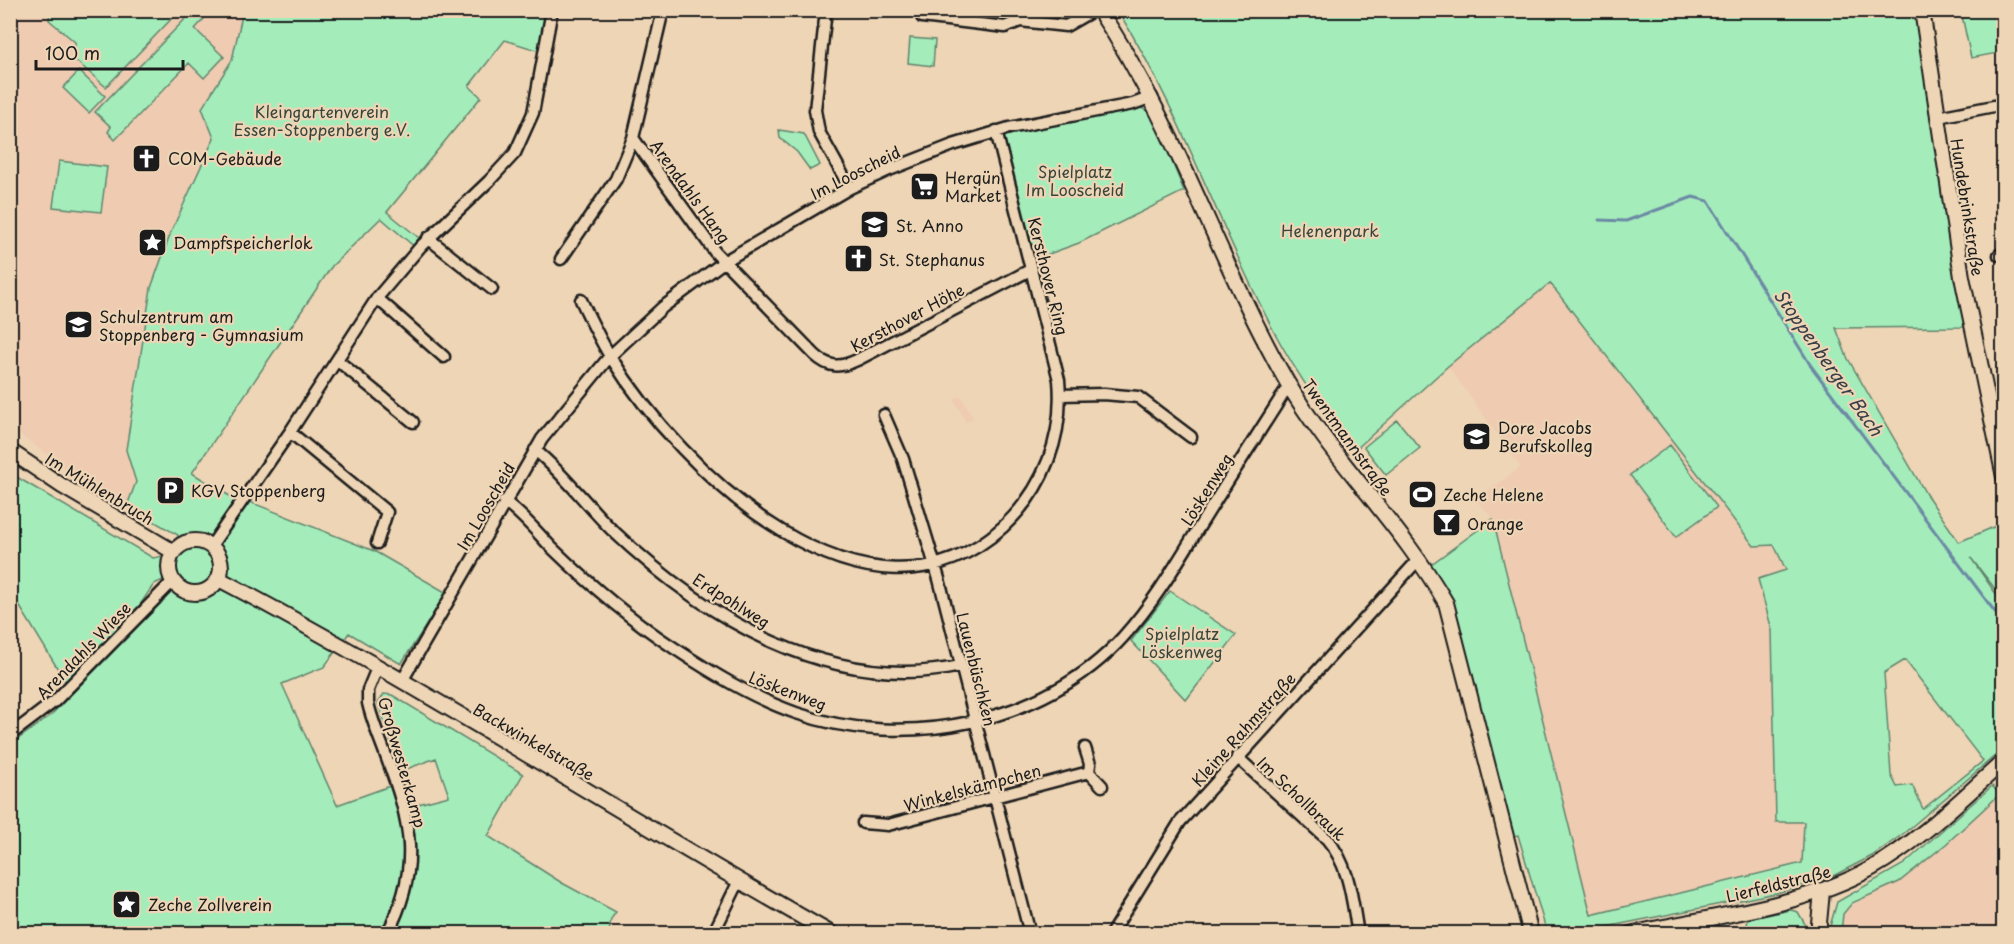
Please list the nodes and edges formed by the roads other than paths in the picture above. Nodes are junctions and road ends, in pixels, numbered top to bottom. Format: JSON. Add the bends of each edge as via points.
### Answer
{"nodes":[{"id":1,"x":552,"y":10,"type":"edge"},
{"id":2,"x":663,"y":10,"type":"edge"},
{"id":3,"x":826,"y":10,"type":"edge"},
{"id":4,"x":1094,"y":10,"type":"edge"},
{"id":5,"x":1099,"y":10,"type":"edge"},
{"id":6,"x":1922,"y":10,"type":"edge"},
{"id":7,"x":922,"y":17,"type":"dead end"},
{"id":8,"x":1152,"y":98,"type":"junction"},
{"id":9,"x":2004,"y":104,"type":"edge"},
{"id":10,"x":1938,"y":117,"type":"junction"},
{"id":11,"x":996,"y":131,"type":"junction"},
{"id":12,"x":633,"y":138,"type":"junction"},
{"id":13,"x":850,"y":188,"type":"junction"},
{"id":14,"x":428,"y":238,"type":"junction"},
{"id":15,"x":561,"y":259,"type":"dead end"},
{"id":16,"x":725,"y":261,"type":"junction"},
{"id":17,"x":1032,"y":269,"type":"junction"},
{"id":18,"x":492,"y":289,"type":"dead end"},
{"id":19,"x":377,"y":298,"type":"junction"},
{"id":20,"x":581,"y":300,"type":"dead end"},
{"id":21,"x":610,"y":356,"type":"junction"},
{"id":22,"x":444,"y":357,"type":"dead end"},
{"id":23,"x":337,"y":360,"type":"junction"},
{"id":24,"x":1289,"y":385,"type":"junction"},
{"id":25,"x":1060,"y":394,"type":"junction"},
{"id":26,"x":884,"y":415,"type":"dead end"},
{"id":27,"x":413,"y":422,"type":"dead end"},
{"id":28,"x":290,"y":432,"type":"junction"},
{"id":29,"x":1191,"y":437,"type":"dead end"},
{"id":30,"x":535,"y":450,"type":"junction"},
{"id":31,"x":10,"y":451,"type":"edge"},
{"id":32,"x":2004,"y":477,"type":"edge"},
{"id":33,"x":504,"y":501,"type":"junction"},
{"id":34,"x":377,"y":543,"type":"dead end"},
{"id":35,"x":211,"y":546,"type":"junction"},
{"id":36,"x":174,"y":552,"type":"junction"},
{"id":37,"x":1418,"y":560,"type":"junction"},
{"id":38,"x":934,"y":566,"type":"junction"},
{"id":39,"x":219,"y":579,"type":"junction"},
{"id":40,"x":173,"y":581,"type":"junction"},
{"id":41,"x":961,"y":666,"type":"junction"},
{"id":42,"x":377,"y":668,"type":"junction"},
{"id":43,"x":402,"y":681,"type":"junction"},
{"id":44,"x":975,"y":721,"type":"junction"},
{"id":45,"x":10,"y":735,"type":"edge"},
{"id":46,"x":1085,"y":748,"type":"dead end"},
{"id":47,"x":1237,"y":757,"type":"junction"},
{"id":48,"x":2004,"y":762,"type":"edge"},
{"id":49,"x":1089,"y":772,"type":"junction"},
{"id":50,"x":1102,"y":786,"type":"dead end"},
{"id":51,"x":994,"y":796,"type":"junction"},
{"id":52,"x":863,"y":823,"type":"dead end"},
{"id":53,"x":739,"y":881,"type":"junction"},
{"id":54,"x":1822,"y":891,"type":"junction"},
{"id":55,"x":1673,"y":929,"type":"edge"},
{"id":56,"x":387,"y":933,"type":"edge"},
{"id":57,"x":713,"y":933,"type":"edge"},
{"id":58,"x":832,"y":933,"type":"edge"},
{"id":59,"x":1030,"y":933,"type":"edge"},
{"id":60,"x":1110,"y":933,"type":"edge"},
{"id":61,"x":1358,"y":933,"type":"edge"},
{"id":62,"x":1531,"y":933,"type":"edge"},
{"id":63,"x":1630,"y":933,"type":"edge"},
{"id":64,"x":1818,"y":933,"type":"edge"}],
"edges":[{"from":1,"to":14,"type":"street","via":[[533,113],[515,153]]},
{"from":2,"to":12,"type":"street","name":"Arendahls Hang"},
{"from":3,"to":13,"type":"street","via":[[815,110],[819,132]]},
{"from":4,"to":7,"type":"street","via":[[1066,26],[1020,21],[1005,27]]},
{"from":5,"to":8,"type":"street","name":"Twentmannstraße"},
{"from":6,"to":10,"type":"street","name":"Hundebrinkstraße"},
{"from":8,"to":11,"type":"street","name":"Im Looscheid"},
{"from":8,"to":24,"type":"street","name":"Twentmannstraße","via":[[1255,325]]},
{"from":9,"to":10,"type":"street"},
{"from":10,"to":32,"type":"street","name":"Hundebrinkstraße","via":[[1962,277]]},
{"from":11,"to":13,"type":"street","name":"Im Looscheid","via":[[927,154]]},
{"from":11,"to":17,"type":"street","name":"Kersthover Ring"},
{"from":12,"to":15,"type":"street","name":"Arendahls Hang","via":[[616,179]]},
{"from":12,"to":16,"type":"street","name":"Arendahls Hang"},
{"from":13,"to":16,"type":"street","name":"Im Looscheid"},
{"from":14,"to":18,"type":"street"},
{"from":14,"to":19,"type":"street"},
{"from":16,"to":17,"type":"street","name":"Kersthover Höhe","via":[[819,360],[840,367]]},
{"from":16,"to":21,"type":"street","name":"Im Looscheid","via":[[663,307]]},
{"from":17,"to":25,"type":"street","name":"Kersthover Ring"},
{"from":19,"to":22,"type":"street"},
{"from":19,"to":23,"type":"street"},
{"from":20,"to":21,"type":"street"},
{"from":21,"to":30,"type":"street","name":"Im Looscheid"},
{"from":21,"to":38,"type":"street","name":"Kersthover Ring","via":[[643,402],[691,456],[736,497],[777,526],[814,549],[855,564]]},
{"from":23,"to":27,"type":"street"},
{"from":23,"to":28,"type":"street"},
{"from":24,"to":37,"type":"street","name":"Twentmannstraße"},
{"from":24,"to":44,"type":"street","name":"Löskenweg","via":[[1161,588],[1123,638],[1093,665],[1056,688],[1010,710]]},
{"from":25,"to":29,"type":"street","via":[[1138,397]]},
{"from":25,"to":38,"type":"street","name":"Kersthover Ring","via":[[1052,453],[1032,494],[994,534]]},
{"from":26,"to":38,"type":"street","name":"Lauenbüschken","via":[[903,459]]},
{"from":28,"to":34,"type":"street","via":[[387,512]]},
{"from":28,"to":35,"type":"street"},
{"from":30,"to":33,"type":"street","name":"Im Looscheid"},
{"from":30,"to":41,"type":"street","name":"Erdpohlweg","via":[[597,515],[653,565],[722,614],[780,647],[828,663],[880,672],[927,672]]},
{"from":31,"to":36,"type":"street","name":"Im Mühlenbruch"},
{"from":33,"to":43,"type":"street","name":"Im Looscheid"},
{"from":33,"to":44,"type":"street","name":"Löskenweg","via":[[583,577],[647,629],[721,677],[771,703],[822,720],[867,728],[920,729]]},
{"from":35,"to":36,"type":"street","via":[[189,542]]},
{"from":35,"to":39,"type":"street","via":[[220,561]]},
{"from":36,"to":40,"type":"street","via":[[169,566]]},
{"from":37,"to":47,"type":"street","name":"Kleine Rahmstraße"},
{"from":37,"to":62,"type":"street","name":"Twentmannstraße","via":[[1451,615]]},
{"from":38,"to":41,"type":"street","name":"Lauenbüschken"},
{"from":39,"to":40,"type":"street","via":[[210,589],[195,593],[181,589]]},
{"from":39,"to":42,"type":"street","name":"Backwinkelstraße"},
{"from":40,"to":45,"type":"street","name":"Arendahls Wiese","via":[[55,701]]},
{"from":41,"to":44,"type":"street","name":"Lauenbüschken"},
{"from":42,"to":43,"type":"street","name":"Backwinkelstraße"},
{"from":42,"to":56,"type":"street","name":"Großwesterkamp","via":[[368,690],[368,703],[406,813],[410,850],[406,886]]},
{"from":43,"to":53,"type":"street","name":"Backwinkelstraße"},
{"from":44,"to":51,"type":"street","name":"Lauenbüschken"},
{"from":46,"to":49,"type":"street"},
{"from":47,"to":60,"type":"street","name":"Kleine Rahmstraße","via":[[1180,822]]},
{"from":47,"to":61,"type":"street","name":"Im Schollbrauk","via":[[1339,853]]},
{"from":48,"to":54,"type":"street","name":"Lierfeldstraße","via":[[1900,850],[1858,876]]},
{"from":49,"to":50,"type":"street"},
{"from":49,"to":51,"type":"street","name":"Winkelskämpchen"},
{"from":51,"to":52,"type":"street","name":"Winkelskämpchen","via":[[888,825]]},
{"from":51,"to":59,"type":"street","name":"Lauenbüschken"},
{"from":53,"to":57,"type":"street"},
{"from":53,"to":58,"type":"street","name":"Backwinkelstraße"},
{"from":54,"to":55,"type":"street","name":"Lierfeldstraße"},
{"from":54,"to":64,"type":"street"},
{"from":55,"to":63,"type":"street","name":"Lierfeldstraße"}]}
